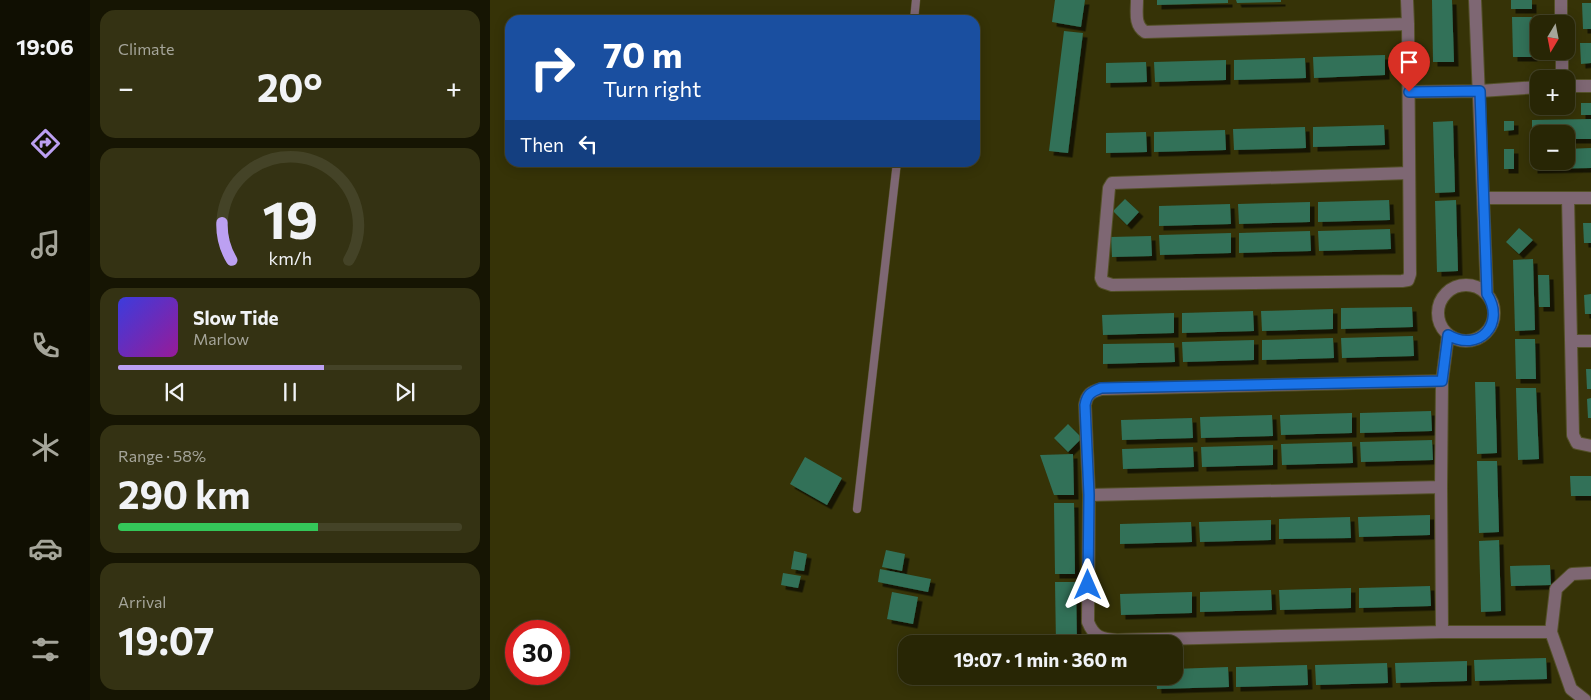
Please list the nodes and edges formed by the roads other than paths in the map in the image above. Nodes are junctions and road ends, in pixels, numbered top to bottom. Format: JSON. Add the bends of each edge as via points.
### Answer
{"nodes":[{"id":1,"x":916,"y":0,"type":"edge"},
{"id":2,"x":1137,"y":0,"type":"edge"},
{"id":3,"x":1407,"y":0,"type":"edge"},
{"id":4,"x":1475,"y":0,"type":"edge"},
{"id":5,"x":1561,"y":0,"type":"edge"},
{"id":6,"x":914,"y":15,"type":"edge"},
{"id":7,"x":1561,"y":15,"type":"edge"},
{"id":8,"x":1408,"y":24,"type":"junction"},
{"id":9,"x":1575,"y":86,"type":"edge"},
{"id":10,"x":1591,"y":86,"type":"edge"},
{"id":11,"x":1530,"y":88,"type":"edge"},
{"id":12,"x":1480,"y":91,"type":"junction"},
{"id":13,"x":1409,"y":92,"type":"junction"},
{"id":14,"x":896,"y":167,"type":"edge"},
{"id":15,"x":1409,"y":173,"type":"junction"},
{"id":16,"x":1483,"y":198,"type":"junction"},
{"id":17,"x":1568,"y":198,"type":"junction"},
{"id":18,"x":1591,"y":198,"type":"edge"},
{"id":19,"x":1487,"y":294,"type":"junction"},
{"id":20,"x":1448,"y":335,"type":"junction"},
{"id":21,"x":1572,"y":341,"type":"junction"},
{"id":22,"x":1591,"y":341,"type":"edge"},
{"id":23,"x":1442,"y":381,"type":"junction"},
{"id":24,"x":1591,"y":446,"type":"edge"},
{"id":25,"x":1441,"y":487,"type":"junction"},
{"id":26,"x":1089,"y":495,"type":"junction"},
{"id":27,"x":857,"y":509,"type":"dead end"},
{"id":28,"x":1591,"y":573,"type":"edge"},
{"id":29,"x":1442,"y":632,"type":"junction"},
{"id":30,"x":1551,"y":632,"type":"junction"},
{"id":31,"x":1585,"y":700,"type":"edge"}],
"edges":[{"from":1,"to":6,"type":"lane"},
{"from":2,"to":8,"type":"street","via":[[1138,24],[1146,32]]},
{"from":3,"to":8,"type":"street"},
{"from":4,"to":12,"type":"street"},
{"from":5,"to":7,"type":"street"},
{"from":8,"to":13,"type":"street"},
{"from":9,"to":10,"type":"street"},
{"from":11,"to":12,"type":"street"},
{"from":12,"to":13,"type":"street"},
{"from":12,"to":16,"type":"street"},
{"from":13,"to":15,"type":"street"},
{"from":14,"to":27,"type":"lane"},
{"from":15,"to":15,"type":"street","via":[[1112,183],[1101,278],[1112,285],[1406,281],[1410,274]]},
{"from":16,"to":17,"type":"street"},
{"from":16,"to":19,"type":"street"},
{"from":17,"to":18,"type":"street"},
{"from":17,"to":21,"type":"street"},
{"from":19,"to":20,"type":"street","via":[[1494,311],[1490,329],[1483,336],[1466,342]]},
{"from":19,"to":20,"type":"street","via":[[1471,285],[1453,288],[1445,294],[1440,302],[1438,320]]},
{"from":20,"to":23,"type":"street"},
{"from":21,"to":22,"type":"street"},
{"from":21,"to":24,"type":"street","via":[[1574,435],[1577,443]]},
{"from":23,"to":25,"type":"street"},
{"from":23,"to":26,"type":"street","via":[[1101,388],[1089,393],[1085,405]]},
{"from":25,"to":26,"type":"street"},
{"from":25,"to":29,"type":"street"},
{"from":26,"to":29,"type":"street","via":[[1088,622],[1098,636],[1117,640]]},
{"from":28,"to":30,"type":"street","via":[[1572,574],[1556,589]]},
{"from":29,"to":30,"type":"street"},
{"from":30,"to":31,"type":"street","via":[[1571,689]]}]}
